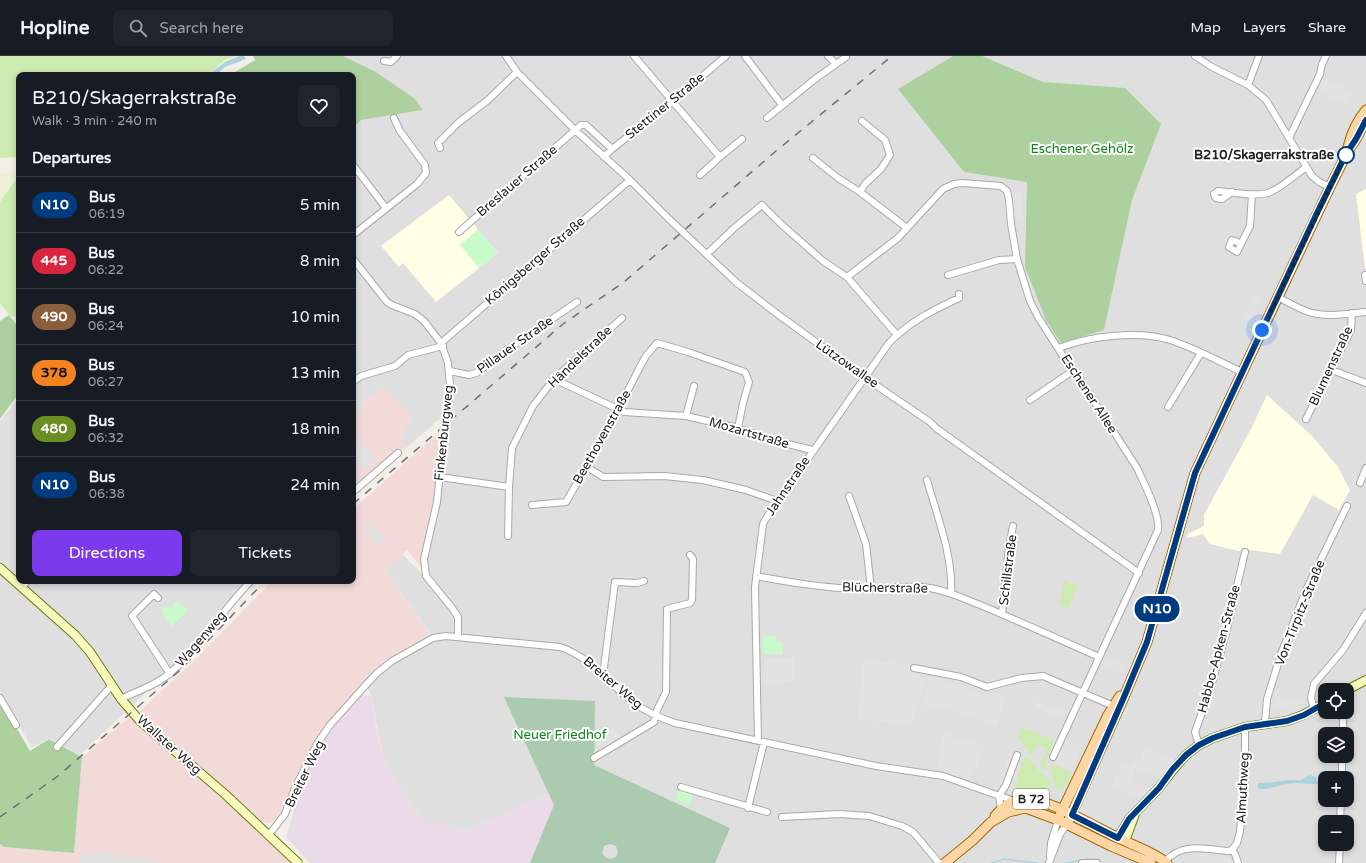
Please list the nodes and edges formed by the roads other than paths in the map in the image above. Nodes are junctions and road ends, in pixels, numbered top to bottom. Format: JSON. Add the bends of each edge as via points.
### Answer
{"nodes":[{"id":1,"x":397,"y":56,"type":"edge"},
{"id":2,"x":506,"y":56,"type":"edge"},
{"id":3,"x":634,"y":56,"type":"edge"},
{"id":4,"x":726,"y":56,"type":"edge"},
{"id":5,"x":745,"y":56,"type":"edge"},
{"id":6,"x":828,"y":56,"type":"edge"},
{"id":7,"x":1195,"y":56,"type":"edge"},
{"id":8,"x":1259,"y":56,"type":"edge"},
{"id":9,"x":1326,"y":56,"type":"edge"},
{"id":10,"x":846,"y":57,"type":"dead end"},
{"id":11,"x":384,"y":61,"type":"dead end"},
{"id":12,"x":836,"y":64,"type":"junction"},
{"id":13,"x":517,"y":72,"type":"junction"},
{"id":14,"x":1248,"y":85,"type":"junction"},
{"id":15,"x":672,"y":102,"type":"junction"},
{"id":16,"x":782,"y":105,"type":"junction"},
{"id":17,"x":1366,"y":110,"type":"edge"},
{"id":18,"x":394,"y":118,"type":"dead end"},
{"id":19,"x":767,"y":118,"type":"dead end"},
{"id":20,"x":1366,"y":120,"type":"edge"},
{"id":21,"x":862,"y":121,"type":"dead end"},
{"id":22,"x":575,"y":130,"type":"junction"},
{"id":23,"x":1289,"y":138,"type":"junction"},
{"id":24,"x":742,"y":139,"type":"dead end"},
{"id":25,"x":440,"y":148,"type":"dead end"},
{"id":26,"x":612,"y":149,"type":"junction"},
{"id":27,"x":1348,"y":151,"type":"junction"},
{"id":28,"x":604,"y":157,"type":"junction"},
{"id":29,"x":720,"y":157,"type":"junction"},
{"id":30,"x":813,"y":158,"type":"dead end"},
{"id":31,"x":1306,"y":167,"type":"junction"},
{"id":32,"x":356,"y":169,"type":"edge"},
{"id":33,"x":700,"y":176,"type":"dead end"},
{"id":34,"x":630,"y":180,"type":"junction"},
{"id":35,"x":1330,"y":187,"type":"junction"},
{"id":36,"x":860,"y":192,"type":"junction"},
{"id":37,"x":1232,"y":192,"type":"dead end"},
{"id":38,"x":1252,"y":194,"type":"junction"},
{"id":39,"x":386,"y":208,"type":"junction"},
{"id":40,"x":907,"y":228,"type":"junction"},
{"id":41,"x":459,"y":232,"type":"dead end"},
{"id":42,"x":356,"y":233,"type":"edge"},
{"id":43,"x":1240,"y":243,"type":"dead end"},
{"id":44,"x":707,"y":254,"type":"junction"},
{"id":45,"x":1017,"y":259,"type":"junction"},
{"id":46,"x":356,"y":264,"type":"edge"},
{"id":47,"x":948,"y":275,"type":"dead end"},
{"id":48,"x":1366,"y":275,"type":"edge"},
{"id":49,"x":847,"y":277,"type":"junction"},
{"id":50,"x":1366,"y":280,"type":"edge"},
{"id":51,"x":959,"y":294,"type":"dead end"},
{"id":52,"x":1278,"y":297,"type":"junction"},
{"id":53,"x":577,"y":302,"type":"dead end"},
{"id":54,"x":1366,"y":312,"type":"edge"},
{"id":55,"x":1352,"y":313,"type":"junction"},
{"id":56,"x":622,"y":318,"type":"dead end"},
{"id":57,"x":897,"y":335,"type":"junction"},
{"id":58,"x":442,"y":344,"type":"junction"},
{"id":59,"x":1059,"y":348,"type":"junction"},
{"id":60,"x":1201,"y":353,"type":"junction"},
{"id":61,"x":1074,"y":370,"type":"junction"},
{"id":62,"x":1332,"y":370,"type":"junction"},
{"id":63,"x":450,"y":371,"type":"junction"},
{"id":64,"x":1242,"y":372,"type":"junction"},
{"id":65,"x":864,"y":377,"type":"junction"},
{"id":66,"x":554,"y":379,"type":"junction"},
{"id":67,"x":356,"y":380,"type":"edge"},
{"id":68,"x":1366,"y":383,"type":"edge"},
{"id":69,"x":694,"y":386,"type":"dead end"},
{"id":70,"x":1030,"y":400,"type":"dead end"},
{"id":71,"x":1168,"y":407,"type":"dead end"},
{"id":72,"x":618,"y":409,"type":"junction"},
{"id":73,"x":686,"y":416,"type":"junction"},
{"id":74,"x":1306,"y":419,"type":"dead end"},
{"id":75,"x":738,"y":428,"type":"junction"},
{"id":76,"x":812,"y":450,"type":"junction"},
{"id":77,"x":398,"y":453,"type":"dead end"},
{"id":78,"x":587,"y":467,"type":"junction"},
{"id":79,"x":1366,"y":468,"type":"edge"},
{"id":80,"x":440,"y":477,"type":"junction"},
{"id":81,"x":927,"y":480,"type":"dead end"},
{"id":82,"x":1360,"y":484,"type":"dead end"},
{"id":83,"x":509,"y":486,"type":"junction"},
{"id":84,"x":356,"y":489,"type":"edge"},
{"id":85,"x":849,"y":496,"type":"dead end"},
{"id":86,"x":777,"y":501,"type":"junction"},
{"id":87,"x":532,"y":505,"type":"dead end"},
{"id":88,"x":1347,"y":506,"type":"dead end"},
{"id":89,"x":1013,"y":526,"type":"dead end"},
{"id":90,"x":508,"y":536,"type":"dead end"},
{"id":91,"x":1245,"y":552,"type":"dead end"},
{"id":92,"x":690,"y":555,"type":"dead end"},
{"id":93,"x":0,"y":568,"type":"edge"},
{"id":94,"x":1138,"y":573,"type":"junction"},
{"id":95,"x":756,"y":576,"type":"junction"},
{"id":96,"x":16,"y":578,"type":"edge"},
{"id":97,"x":644,"y":581,"type":"dead end"},
{"id":98,"x":25,"y":584,"type":"edge"},
{"id":99,"x":249,"y":584,"type":"edge"},
{"id":100,"x":871,"y":589,"type":"junction"},
{"id":101,"x":951,"y":593,"type":"junction"},
{"id":102,"x":158,"y":598,"type":"dead end"},
{"id":103,"x":1366,"y":613,"type":"edge"},
{"id":104,"x":1002,"y":614,"type":"junction"},
{"id":105,"x":458,"y":637,"type":"junction"},
{"id":106,"x":1098,"y":657,"type":"junction"},
{"id":107,"x":914,"y":668,"type":"dead end"},
{"id":108,"x":170,"y":674,"type":"junction"},
{"id":109,"x":603,"y":675,"type":"junction"},
{"id":110,"x":1366,"y":680,"type":"edge"},
{"id":111,"x":112,"y":685,"type":"junction"},
{"id":112,"x":1354,"y":686,"type":"edge"},
{"id":113,"x":1082,"y":692,"type":"junction"},
{"id":114,"x":0,"y":698,"type":"edge"},
{"id":115,"x":121,"y":699,"type":"junction"},
{"id":116,"x":1116,"y":707,"type":"junction"},
{"id":117,"x":1318,"y":707,"type":"edge"},
{"id":118,"x":1314,"y":710,"type":"junction"},
{"id":119,"x":656,"y":716,"type":"junction"},
{"id":120,"x":1265,"y":724,"type":"junction"},
{"id":121,"x":16,"y":725,"type":"dead end"},
{"id":122,"x":1245,"y":727,"type":"junction"},
{"id":123,"x":761,"y":742,"type":"junction"},
{"id":124,"x":1199,"y":745,"type":"junction"},
{"id":125,"x":57,"y":748,"type":"dead end"},
{"id":126,"x":1017,"y":755,"type":"dead end"},
{"id":127,"x":1053,"y":757,"type":"dead end"},
{"id":128,"x":594,"y":758,"type":"dead end"},
{"id":129,"x":681,"y":787,"type":"dead end"},
{"id":130,"x":1000,"y":796,"type":"junction"},
{"id":131,"x":1014,"y":801,"type":"junction"},
{"id":132,"x":748,"y":808,"type":"junction"},
{"id":133,"x":1001,"y":809,"type":"junction"},
{"id":134,"x":1062,"y":810,"type":"junction"},
{"id":135,"x":767,"y":812,"type":"dead end"},
{"id":136,"x":1072,"y":815,"type":"junction"},
{"id":137,"x":782,"y":817,"type":"dead end"},
{"id":138,"x":1058,"y":820,"type":"junction"},
{"id":139,"x":991,"y":822,"type":"junction"},
{"id":140,"x":1067,"y":824,"type":"junction"},
{"id":141,"x":268,"y":836,"type":"junction"},
{"id":142,"x":1122,"y":839,"type":"junction"},
{"id":143,"x":1118,"y":849,"type":"junction"},
{"id":144,"x":1233,"y":849,"type":"junction"},
{"id":145,"x":1340,"y":851,"type":"edge"},
{"id":146,"x":1050,"y":861,"type":"edge"},
{"id":147,"x":1166,"y":862,"type":"edge"},
{"id":148,"x":298,"y":863,"type":"edge"},
{"id":149,"x":939,"y":863,"type":"edge"},
{"id":150,"x":945,"y":863,"type":"edge"},
{"id":151,"x":1082,"y":863,"type":"edge"},
{"id":152,"x":1097,"y":863,"type":"edge"},
{"id":153,"x":1152,"y":863,"type":"edge"},
{"id":154,"x":1238,"y":863,"type":"edge"},
{"id":155,"x":1339,"y":863,"type":"edge"}],
"edges":[{"from":1,"to":11,"type":"street","via":[[391,62]]},
{"from":2,"to":13,"type":"street","name":"Lützowallee"},
{"from":3,"to":15,"type":"street"},
{"from":4,"to":15,"type":"street","name":"Stettiner Straße"},
{"from":5,"to":16,"type":"street"},
{"from":6,"to":12,"type":"street"},
{"from":7,"to":14,"type":"street"},
{"from":8,"to":14,"type":"street"},
{"from":9,"to":23,"type":"street"},
{"from":10,"to":12,"type":"street"},
{"from":12,"to":16,"type":"street"},
{"from":13,"to":22,"type":"street","name":"Lützowallee"},
{"from":13,"to":25,"type":"street","via":[[488,100],[458,123],[438,143]]},
{"from":14,"to":23,"type":"street","via":[[1270,106]]},
{"from":15,"to":26,"type":"street","name":"Stettiner Straße"},
{"from":15,"to":29,"type":"street"},
{"from":16,"to":19,"type":"street"},
{"from":17,"to":27,"type":"main road","via":[[1360,116],[1350,137]]},
{"from":18,"to":39,"type":"street","via":[[427,169],[417,184]]},
{"from":20,"to":27,"type":"main road"},
{"from":21,"to":36,"type":"street","via":[[885,140],[890,155]]},
{"from":22,"to":26,"type":"street","via":[[581,125],[586,125]]},
{"from":22,"to":28,"type":"street","name":"Lützowallee"},
{"from":22,"to":41,"type":"street","name":"Breslauer Straße"},
{"from":23,"to":31,"type":"street"},
{"from":24,"to":29,"type":"street"},
{"from":26,"to":28,"type":"street","name":"Stettiner Straße"},
{"from":27,"to":35,"type":"main road"},
{"from":28,"to":34,"type":"street","name":"Lützowallee"},
{"from":29,"to":33,"type":"street"},
{"from":30,"to":36,"type":"street"},
{"from":31,"to":35,"type":"street","via":[[1312,176]]},
{"from":31,"to":38,"type":"street","via":[[1274,190]]},
{"from":32,"to":39,"type":"street"},
{"from":34,"to":44,"type":"street","name":"Lützowallee"},
{"from":34,"to":58,"type":"street","name":"Königsberger Straße"},
{"from":35,"to":52,"type":"main road"},
{"from":36,"to":40,"type":"street"},
{"from":37,"to":38,"type":"street"},
{"from":38,"to":43,"type":"street","via":[[1250,226]]},
{"from":39,"to":42,"type":"street"},
{"from":40,"to":45,"type":"street","name":"Eschener Allee","via":[[944,189],[954,184],[1001,186],[1007,191],[1009,200]]},
{"from":40,"to":49,"type":"street","name":"Eschener Allee","via":[[898,238]]},
{"from":44,"to":49,"type":"street","via":[[762,206],[824,261]]},
{"from":44,"to":65,"type":"street","name":"Lützowallee","via":[[754,298]]},
{"from":45,"to":47,"type":"street","via":[[999,260]]},
{"from":45,"to":59,"type":"street","name":"Eschener Allee","via":[[1030,301]]},
{"from":46,"to":58,"type":"street","name":"Finkenburgweg","via":[[388,302],[420,316]]},
{"from":48,"to":50,"type":"street"},
{"from":49,"to":57,"type":"street"},
{"from":51,"to":57,"type":"street","name":"Jahnstraße","via":[[958,298],[913,322]]},
{"from":52,"to":55,"type":"street","via":[[1316,314]]},
{"from":52,"to":64,"type":"main road"},
{"from":53,"to":63,"type":"street","name":"Pillauer Straße","via":[[476,373],[469,375]]},
{"from":54,"to":55,"type":"street"},
{"from":55,"to":62,"type":"street","name":"Blumenstraße","via":[[1351,330]]},
{"from":56,"to":66,"type":"street","name":"Händelstraße"},
{"from":57,"to":65,"type":"street","name":"Jahnstraße"},
{"from":58,"to":63,"type":"street","name":"Finkenburgweg"},
{"from":58,"to":67,"type":"street","via":[[408,355],[395,366]]},
{"from":59,"to":60,"type":"street","via":[[1103,336],[1148,336],[1168,339]]},
{"from":59,"to":61,"type":"street","name":"Eschener Allee"},
{"from":60,"to":64,"type":"street"},
{"from":60,"to":71,"type":"street"},
{"from":61,"to":70,"type":"street"},
{"from":61,"to":94,"type":"street","name":"Eschener Allee","via":[[1137,468],[1157,516],[1158,530]]},
{"from":62,"to":68,"type":"street"},
{"from":62,"to":74,"type":"street","name":"Blumenstraße"},
{"from":63,"to":80,"type":"street","name":"Finkenburgweg"},
{"from":64,"to":116,"type":"main road","via":[[1195,473],[1147,642]]},
{"from":65,"to":76,"type":"street","name":"Jahnstraße"},
{"from":65,"to":94,"type":"street","name":"Lützowallee"},
{"from":66,"to":72,"type":"street","name":"Mozartstraße"},
{"from":66,"to":83,"type":"street","name":"Händelstraße","via":[[533,406],[512,448]]},
{"from":69,"to":73,"type":"street"},
{"from":72,"to":73,"type":"street","name":"Mozartstraße","via":[[624,412]]},
{"from":72,"to":75,"type":"street","name":"Beethovenstraße","via":[[646,356],[657,343],[745,372],[749,382]]},
{"from":72,"to":78,"type":"street","name":"Beethovenstraße"},
{"from":73,"to":75,"type":"street","name":"Mozartstraße"},
{"from":75,"to":76,"type":"street","name":"Mozartstraße"},
{"from":76,"to":86,"type":"street","name":"Jahnstraße"},
{"from":77,"to":84,"type":"street"},
{"from":78,"to":86,"type":"street","via":[[603,477],[664,476],[703,480],[746,490]]},
{"from":78,"to":87,"type":"street","name":"Beethovenstraße","via":[[566,502]]},
{"from":79,"to":82,"type":"street"},
{"from":80,"to":83,"type":"street"},
{"from":80,"to":105,"type":"street","name":"Finkenburgweg","via":[[424,559],[426,576],[458,617]]},
{"from":81,"to":101,"type":"street","via":[[951,573]]},
{"from":83,"to":90,"type":"street","name":"Händelstraße"},
{"from":85,"to":100,"type":"street","via":[[866,544]]},
{"from":86,"to":95,"type":"street","name":"Jahnstraße","via":[[763,524]]},
{"from":88,"to":120,"type":"street","name":"Von-Tirpitz-Straße","via":[[1307,588],[1281,654],[1267,699]]},
{"from":89,"to":104,"type":"street","name":"Schillstraße"},
{"from":91,"to":124,"type":"street","name":"Habbo-Apken-Straße","via":[[1226,634],[1195,732]]},
{"from":92,"to":119,"type":"street","via":[[694,559],[692,600],[690,603],[667,609],[666,692]]},
{"from":93,"to":96,"type":"street","name":"Wallster Weg"},
{"from":94,"to":106,"type":"street"},
{"from":95,"to":100,"type":"street","name":"Blücherstraße","via":[[810,585]]},
{"from":95,"to":123,"type":"street","name":"Jahnstraße","via":[[754,603]]},
{"from":97,"to":109,"type":"street","via":[[615,582]]},
{"from":98,"to":111,"type":"street","name":"Wallster Weg","via":[[90,652]]},
{"from":99,"to":108,"type":"street","name":"Wagenweg","via":[[234,599],[197,647]]},
{"from":100,"to":101,"type":"street","name":"Blücherstraße","via":[[929,588]]},
{"from":101,"to":104,"type":"street","name":"Blücherstraße"},
{"from":102,"to":108,"type":"street","via":[[154,594],[132,616]]},
{"from":103,"to":118,"type":"street","via":[[1343,650],[1314,684],[1311,698]]},
{"from":104,"to":106,"type":"street","name":"Blücherstraße"},
{"from":105,"to":109,"type":"street","name":"Breiter Weg","via":[[571,650]]},
{"from":105,"to":141,"type":"street","name":"Breiter Weg","via":[[433,638],[392,661],[377,673],[330,725],[317,744],[285,814]]},
{"from":106,"to":113,"type":"street"},
{"from":107,"to":113,"type":"street","via":[[961,677],[987,687],[1021,678],[1043,676]]},
{"from":108,"to":115,"type":"street","name":"Wagenweg"},
{"from":109,"to":119,"type":"street","name":"Breiter Weg","via":[[634,702]]},
{"from":110,"to":112,"type":"street"},
{"from":111,"to":115,"type":"street","name":"Wallster Weg"},
{"from":111,"to":125,"type":"street"},
{"from":113,"to":116,"type":"street"},
{"from":113,"to":127,"type":"street"},
{"from":114,"to":121,"type":"street"},
{"from":115,"to":141,"type":"street","name":"Wallster Weg","via":[[150,731]]},
{"from":116,"to":134,"type":"main road","via":[[1108,715]]},
{"from":116,"to":136,"type":"main road"},
{"from":117,"to":118,"type":"street"},
{"from":118,"to":120,"type":"street","via":[[1287,721]]},
{"from":119,"to":123,"type":"street","name":"Breiter Weg","via":[[675,723]]},
{"from":119,"to":128,"type":"street","via":[[654,722]]},
{"from":120,"to":122,"type":"street"},
{"from":122,"to":124,"type":"street"},
{"from":122,"to":144,"type":"street","name":"Almuthweg","via":[[1243,805],[1240,831]]},
{"from":123,"to":130,"type":"street","name":"Breiter Weg","via":[[876,766],[943,776]]},
{"from":123,"to":132,"type":"street","name":"Jahnstraße"},
{"from":124,"to":142,"type":"street","via":[[1186,755],[1129,819]]},
{"from":126,"to":130,"type":"street"},
{"from":129,"to":132,"type":"street"},
{"from":130,"to":131,"type":"street","name":"Breiter Weg"},
{"from":130,"to":133,"type":"street"},
{"from":131,"to":133,"type":"main road","number":"B 72"},
{"from":131,"to":134,"type":"main road","number":"B 72","via":[[1037,800]]},
{"from":132,"to":135,"type":"street"},
{"from":133,"to":139,"type":"main road","number":"B 72"},
{"from":134,"to":136,"type":"main road","number":"B 72"},
{"from":134,"to":138,"type":"main road"},
{"from":136,"to":140,"type":"main road"},
{"from":136,"to":142,"type":"main road","number":"B 72"},
{"from":137,"to":149,"type":"street","via":[[840,814],[869,816],[913,832]]},
{"from":138,"to":139,"type":"main road","number":"B 72","via":[[1032,809],[1020,809],[1008,812]]},
{"from":138,"to":140,"type":"main road","number":"B 72"},
{"from":138,"to":146,"type":"street","via":[[1051,843]]},
{"from":139,"to":150,"type":"main road","number":"B 72"},
{"from":140,"to":143,"type":"main road","number":"B 72"},
{"from":140,"to":146,"type":"street","via":[[1060,834]]},
{"from":141,"to":148,"type":"street","name":"Wallster Weg"},
{"from":142,"to":143,"type":"main road"},
{"from":142,"to":147,"type":"main road","number":"B 72"},
{"from":143,"to":153,"type":"main road","number":"B 72"},
{"from":144,"to":147,"type":"street","via":[[1186,849],[1169,857]]},
{"from":144,"to":154,"type":"street"},
{"from":145,"to":155,"type":"street"},
{"from":151,"to":152,"type":"street"}]}
